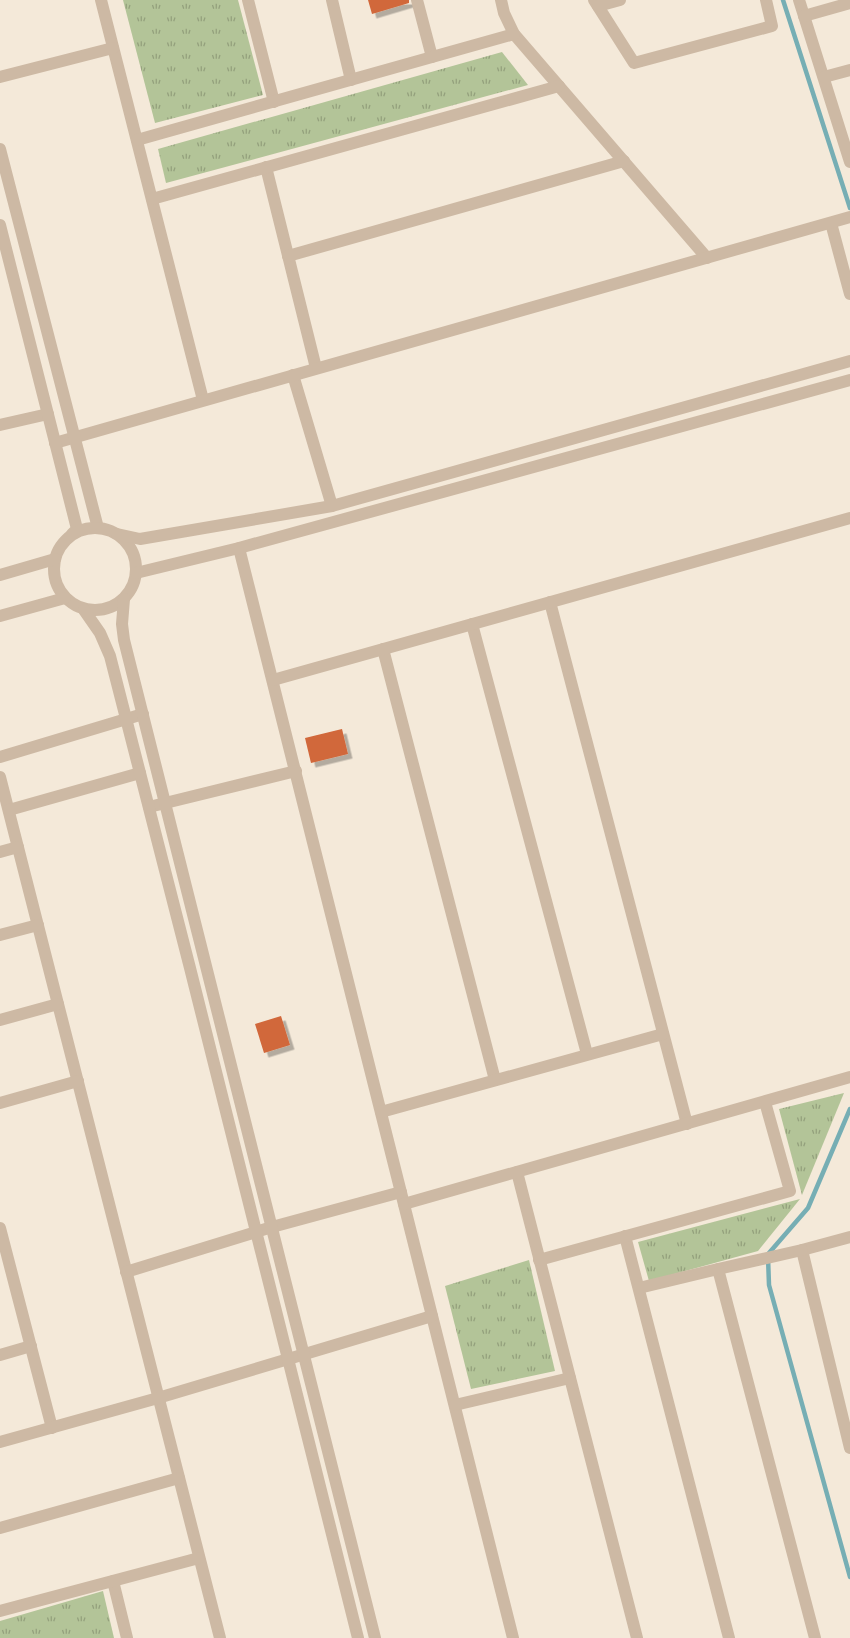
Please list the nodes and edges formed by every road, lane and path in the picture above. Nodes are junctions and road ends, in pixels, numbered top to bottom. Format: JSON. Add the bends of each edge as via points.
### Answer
{"nodes":[{"id":1,"x":101,"y":0,"type":"edge"},
{"id":2,"x":248,"y":0,"type":"edge"},
{"id":3,"x":332,"y":0,"type":"edge"},
{"id":4,"x":417,"y":0,"type":"edge"},
{"id":5,"x":501,"y":0,"type":"edge"},
{"id":6,"x":620,"y":0,"type":"edge"},
{"id":7,"x":766,"y":0,"type":"edge"},
{"id":8,"x":799,"y":0,"type":"edge"},
{"id":9,"x":596,"y":3,"type":"edge"},
{"id":10,"x":850,"y":3,"type":"edge"},
{"id":11,"x":804,"y":16,"type":"junction"},
{"id":12,"x":514,"y":34,"type":"junction"},
{"id":13,"x":114,"y":48,"type":"junction"},
{"id":14,"x":432,"y":57,"type":"junction"},
{"id":15,"x":850,"y":70,"type":"edge"},
{"id":16,"x":0,"y":77,"type":"edge"},
{"id":17,"x":824,"y":77,"type":"junction"},
{"id":18,"x":351,"y":80,"type":"junction"},
{"id":19,"x":559,"y":86,"type":"junction"},
{"id":20,"x":274,"y":102,"type":"junction"},
{"id":21,"x":846,"y":137,"type":"edge"},
{"id":22,"x":137,"y":140,"type":"junction"},
{"id":23,"x":0,"y":150,"type":"edge"},
{"id":24,"x":624,"y":161,"type":"junction"},
{"id":25,"x":850,"y":162,"type":"edge"},
{"id":26,"x":266,"y":167,"type":"junction"},
{"id":27,"x":152,"y":199,"type":"junction"},
{"id":28,"x":849,"y":218,"type":"edge"},
{"id":29,"x":831,"y":223,"type":"junction"},
{"id":30,"x":0,"y":226,"type":"edge"},
{"id":31,"x":288,"y":256,"type":"junction"},
{"id":32,"x":707,"y":258,"type":"junction"},
{"id":33,"x":850,"y":294,"type":"edge"},
{"id":34,"x":850,"y":361,"type":"edge"},
{"id":35,"x":316,"y":368,"type":"junction"},
{"id":36,"x":293,"y":375,"type":"junction"},
{"id":37,"x":850,"y":380,"type":"edge"},
{"id":38,"x":203,"y":400,"type":"junction"},
{"id":39,"x":48,"y":414,"type":"junction"},
{"id":40,"x":0,"y":425,"type":"edge"},
{"id":41,"x":73,"y":438,"type":"junction"},
{"id":42,"x":55,"y":443,"type":"junction"},
{"id":43,"x":332,"y":506,"type":"junction"},
{"id":44,"x":850,"y":518,"type":"edge"},
{"id":45,"x":98,"y":528,"type":"junction"},
{"id":46,"x":72,"y":534,"type":"junction"},
{"id":47,"x":117,"y":534,"type":"junction"},
{"id":48,"x":239,"y":548,"type":"junction"},
{"id":49,"x":55,"y":559,"type":"junction"},
{"id":50,"x":136,"y":573,"type":"junction"},
{"id":51,"x":0,"y":575,"type":"edge"},
{"id":52,"x":64,"y":598,"type":"junction"},
{"id":53,"x":124,"y":600,"type":"junction"},
{"id":54,"x":550,"y":602,"type":"junction"},
{"id":55,"x":84,"y":610,"type":"junction"},
{"id":56,"x":0,"y":616,"type":"edge"},
{"id":57,"x":472,"y":624,"type":"junction"},
{"id":58,"x":383,"y":649,"type":"junction"},
{"id":59,"x":272,"y":680,"type":"junction"},
{"id":60,"x":143,"y":714,"type":"junction"},
{"id":61,"x":126,"y":719,"type":"junction"},
{"id":62,"x":0,"y":757,"type":"edge"},
{"id":63,"x":296,"y":771,"type":"junction"},
{"id":64,"x":140,"y":774,"type":"junction"},
{"id":65,"x":0,"y":777,"type":"edge"},
{"id":66,"x":165,"y":803,"type":"junction"},
{"id":67,"x":149,"y":807,"type":"junction"},
{"id":68,"x":9,"y":810,"type":"junction"},
{"id":69,"x":18,"y":847,"type":"junction"},
{"id":70,"x":0,"y":852,"type":"edge"},
{"id":71,"x":38,"y":925,"type":"junction"},
{"id":72,"x":0,"y":935,"type":"edge"},
{"id":73,"x":58,"y":1004,"type":"junction"},
{"id":74,"x":0,"y":1020,"type":"edge"},
{"id":75,"x":663,"y":1034,"type":"junction"},
{"id":76,"x":587,"y":1054,"type":"junction"},
{"id":77,"x":850,"y":1077,"type":"edge"},
{"id":78,"x":495,"y":1080,"type":"junction"},
{"id":79,"x":78,"y":1082,"type":"junction"},
{"id":80,"x":765,"y":1102,"type":"junction"},
{"id":81,"x":0,"y":1103,"type":"edge"},
{"id":82,"x":381,"y":1112,"type":"junction"},
{"id":83,"x":687,"y":1124,"type":"junction"},
{"id":84,"x":517,"y":1172,"type":"junction"},
{"id":85,"x":403,"y":1198,"type":"junction"},
{"id":86,"x":272,"y":1227,"type":"junction"},
{"id":87,"x":0,"y":1228,"type":"edge"},
{"id":88,"x":256,"y":1232,"type":"junction"},
{"id":89,"x":625,"y":1236,"type":"junction"},
{"id":90,"x":850,"y":1237,"type":"edge"},
{"id":91,"x":802,"y":1250,"type":"junction"},
{"id":92,"x":539,"y":1260,"type":"junction"},
{"id":93,"x":718,"y":1268,"type":"junction"},
{"id":94,"x":5,"y":1269,"type":"edge"},
{"id":95,"x":126,"y":1272,"type":"junction"},
{"id":96,"x":639,"y":1288,"type":"junction"},
{"id":97,"x":432,"y":1316,"type":"junction"},
{"id":98,"x":31,"y":1346,"type":"junction"},
{"id":99,"x":304,"y":1354,"type":"junction"},
{"id":100,"x":0,"y":1355,"type":"edge"},
{"id":101,"x":288,"y":1359,"type":"junction"},
{"id":102,"x":570,"y":1378,"type":"junction"},
{"id":103,"x":158,"y":1398,"type":"junction"},
{"id":104,"x":454,"y":1405,"type":"junction"},
{"id":105,"x":52,"y":1428,"type":"junction"},
{"id":106,"x":0,"y":1442,"type":"edge"},
{"id":107,"x":850,"y":1448,"type":"edge"},
{"id":108,"x":179,"y":1478,"type":"junction"},
{"id":109,"x":0,"y":1528,"type":"edge"},
{"id":110,"x":199,"y":1558,"type":"junction"},
{"id":111,"x":113,"y":1581,"type":"junction"},
{"id":112,"x":0,"y":1612,"type":"edge"},
{"id":113,"x":126,"y":1638,"type":"edge"},
{"id":114,"x":220,"y":1638,"type":"edge"},
{"id":115,"x":358,"y":1638,"type":"edge"},
{"id":116,"x":375,"y":1638,"type":"edge"},
{"id":117,"x":513,"y":1638,"type":"edge"},
{"id":118,"x":636,"y":1638,"type":"edge"},
{"id":119,"x":729,"y":1638,"type":"edge"},
{"id":120,"x":815,"y":1638,"type":"edge"}],
"edges":[{"from":1,"to":13,"type":"street"},
{"from":2,"to":20,"type":"street"},
{"from":3,"to":18,"type":"street"},
{"from":4,"to":14,"type":"street"},
{"from":5,"to":12,"type":"street"},
{"from":6,"to":9,"type":"street"},
{"from":7,"to":9,"type":"street","via":[[772,26],[634,63]]},
{"from":8,"to":11,"type":"street"},
{"from":10,"to":11,"type":"street"},
{"from":11,"to":17,"type":"street"},
{"from":12,"to":14,"type":"street"},
{"from":12,"to":19,"type":"street"},
{"from":13,"to":16,"type":"street"},
{"from":13,"to":22,"type":"street"},
{"from":14,"to":18,"type":"street"},
{"from":15,"to":17,"type":"street"},
{"from":17,"to":21,"type":"street"},
{"from":18,"to":20,"type":"street"},
{"from":19,"to":24,"type":"street"},
{"from":19,"to":26,"type":"street"},
{"from":20,"to":22,"type":"street"},
{"from":21,"to":25,"type":"street"},
{"from":22,"to":27,"type":"street"},
{"from":23,"to":41,"type":"street"},
{"from":24,"to":31,"type":"street"},
{"from":24,"to":32,"type":"street"},
{"from":26,"to":27,"type":"street"},
{"from":26,"to":31,"type":"street"},
{"from":27,"to":38,"type":"street"},
{"from":28,"to":29,"type":"street"},
{"from":29,"to":32,"type":"street"},
{"from":29,"to":33,"type":"street"},
{"from":30,"to":39,"type":"street"},
{"from":31,"to":35,"type":"street"},
{"from":32,"to":35,"type":"street"},
{"from":34,"to":43,"type":"street"},
{"from":35,"to":36,"type":"street"},
{"from":36,"to":38,"type":"street"},
{"from":36,"to":43,"type":"street"},
{"from":37,"to":48,"type":"street"},
{"from":38,"to":41,"type":"street"},
{"from":39,"to":40,"type":"street"},
{"from":39,"to":42,"type":"street"},
{"from":41,"to":42,"type":"street"},
{"from":41,"to":45,"type":"street"},
{"from":42,"to":46,"type":"street","via":[[77,529]]},
{"from":43,"to":47,"type":"street","via":[[140,539]]},
{"from":44,"to":54,"type":"street"},
{"from":45,"to":46,"type":"street"},
{"from":45,"to":47,"type":"street"},
{"from":46,"to":49,"type":"street","via":[[62,544]]},
{"from":47,"to":50,"type":"street","via":[[128,544],[135,559]]},
{"from":48,"to":50,"type":"street"},
{"from":48,"to":59,"type":"street"},
{"from":49,"to":51,"type":"street"},
{"from":49,"to":52,"type":"street","via":[[54,580]]},
{"from":50,"to":53,"type":"street"},
{"from":52,"to":55,"type":"street"},
{"from":52,"to":56,"type":"street"},
{"from":53,"to":55,"type":"street","via":[[98,611]]},
{"from":53,"to":60,"type":"street","via":[[124,640]]},
{"from":54,"to":57,"type":"street"},
{"from":54,"to":75,"type":"street"},
{"from":55,"to":61,"type":"street","via":[[104,641]]},
{"from":57,"to":58,"type":"street"},
{"from":57,"to":76,"type":"street"},
{"from":58,"to":59,"type":"street"},
{"from":58,"to":78,"type":"street"},
{"from":59,"to":63,"type":"street"},
{"from":60,"to":61,"type":"street"},
{"from":60,"to":66,"type":"street"},
{"from":61,"to":62,"type":"street"},
{"from":61,"to":64,"type":"street"},
{"from":63,"to":66,"type":"street"},
{"from":63,"to":82,"type":"street"},
{"from":64,"to":67,"type":"street"},
{"from":64,"to":68,"type":"street"},
{"from":65,"to":68,"type":"street"},
{"from":66,"to":67,"type":"street"},
{"from":66,"to":86,"type":"street"},
{"from":67,"to":88,"type":"street"},
{"from":68,"to":69,"type":"street"},
{"from":69,"to":70,"type":"street"},
{"from":69,"to":71,"type":"street"},
{"from":71,"to":72,"type":"street"},
{"from":71,"to":73,"type":"street"},
{"from":73,"to":74,"type":"street"},
{"from":73,"to":79,"type":"street"},
{"from":75,"to":76,"type":"street"},
{"from":75,"to":83,"type":"street"},
{"from":76,"to":78,"type":"street"},
{"from":77,"to":80,"type":"street"},
{"from":78,"to":82,"type":"street"},
{"from":79,"to":81,"type":"street"},
{"from":79,"to":95,"type":"street"},
{"from":80,"to":83,"type":"street"},
{"from":80,"to":89,"type":"street","via":[[790,1191]]},
{"from":82,"to":85,"type":"street"},
{"from":83,"to":84,"type":"street"},
{"from":84,"to":85,"type":"street"},
{"from":84,"to":92,"type":"street"},
{"from":85,"to":86,"type":"street"},
{"from":85,"to":97,"type":"street"},
{"from":86,"to":88,"type":"street"},
{"from":86,"to":99,"type":"street"},
{"from":87,"to":94,"type":"street"},
{"from":88,"to":95,"type":"street"},
{"from":88,"to":101,"type":"street"},
{"from":89,"to":92,"type":"street"},
{"from":89,"to":96,"type":"street"},
{"from":90,"to":91,"type":"street"},
{"from":91,"to":93,"type":"street"},
{"from":91,"to":107,"type":"street"},
{"from":92,"to":102,"type":"street"},
{"from":93,"to":96,"type":"street"},
{"from":93,"to":120,"type":"street"},
{"from":94,"to":98,"type":"street"},
{"from":95,"to":103,"type":"street"},
{"from":96,"to":119,"type":"street"},
{"from":97,"to":99,"type":"street"},
{"from":97,"to":104,"type":"street"},
{"from":98,"to":100,"type":"street"},
{"from":98,"to":105,"type":"street"},
{"from":99,"to":101,"type":"street"},
{"from":99,"to":116,"type":"street"},
{"from":101,"to":103,"type":"street"},
{"from":101,"to":115,"type":"street"},
{"from":102,"to":104,"type":"street"},
{"from":102,"to":118,"type":"street"},
{"from":103,"to":105,"type":"street"},
{"from":103,"to":108,"type":"street"},
{"from":104,"to":117,"type":"street"},
{"from":105,"to":106,"type":"street"},
{"from":108,"to":109,"type":"street"},
{"from":108,"to":110,"type":"street"},
{"from":110,"to":111,"type":"street"},
{"from":110,"to":114,"type":"street"},
{"from":111,"to":112,"type":"street"},
{"from":111,"to":113,"type":"street"}]}
